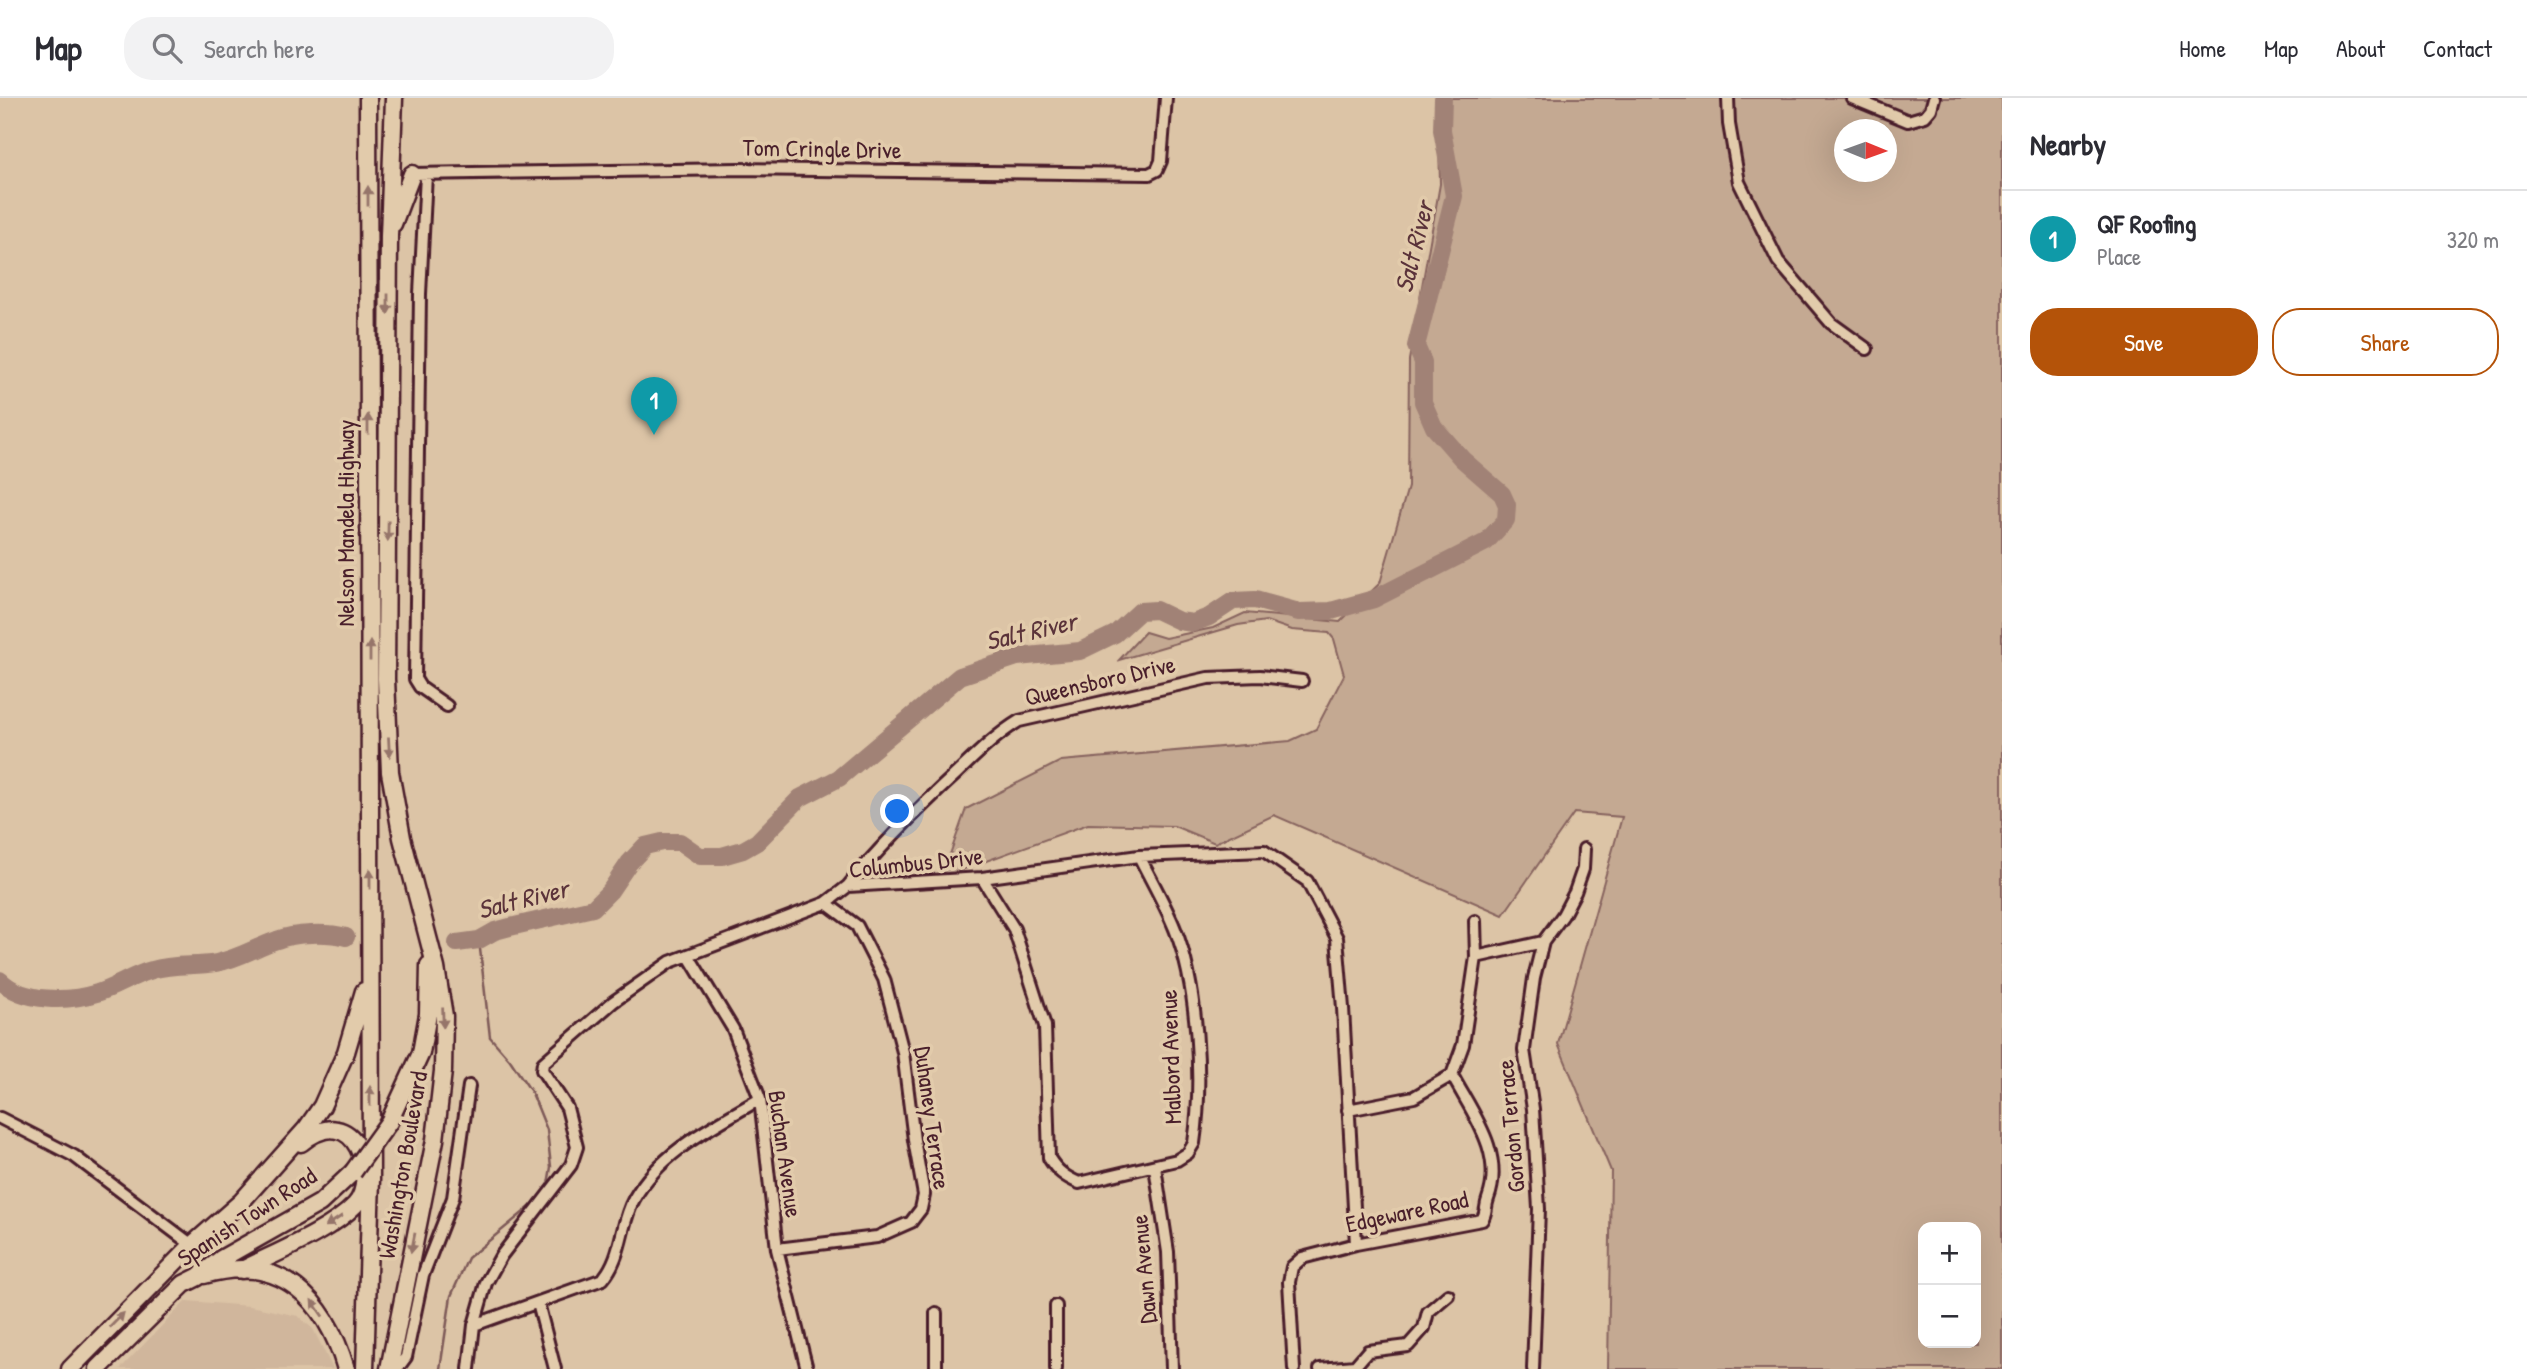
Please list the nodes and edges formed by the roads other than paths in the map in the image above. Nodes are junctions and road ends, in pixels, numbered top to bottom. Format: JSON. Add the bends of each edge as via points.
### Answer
{"nodes":[{"id":1,"x":368,"y":98,"type":"edge"},
{"id":2,"x":394,"y":98,"type":"edge"},
{"id":3,"x":1166,"y":98,"type":"edge"},
{"id":4,"x":1728,"y":98,"type":"edge"},
{"id":5,"x":1852,"y":98,"type":"edge"},
{"id":6,"x":1934,"y":98,"type":"edge"},
{"id":7,"x":419,"y":174,"type":"junction"},
{"id":8,"x":389,"y":236,"type":"junction"},
{"id":9,"x":1867,"y":349,"type":"dead end"},
{"id":10,"x":1301,"y":681,"type":"dead end"},
{"id":11,"x":447,"y":706,"type":"dead end"},
{"id":12,"x":1584,"y":849,"type":"dead end"},
{"id":13,"x":1139,"y":856,"type":"junction"},
{"id":14,"x":982,"y":878,"type":"junction"},
{"id":15,"x":848,"y":886,"type":"junction"},
{"id":16,"x":826,"y":903,"type":"junction"},
{"id":17,"x":1475,"y":921,"type":"dead end"},
{"id":18,"x":424,"y":928,"type":"junction"},
{"id":19,"x":1543,"y":942,"type":"junction"},
{"id":20,"x":370,"y":947,"type":"junction"},
{"id":21,"x":688,"y":955,"type":"junction"},
{"id":22,"x":1476,"y":957,"type":"junction"},
{"id":23,"x":1452,"y":1075,"type":"junction"},
{"id":24,"x":470,"y":1086,"type":"dead end"},
{"id":25,"x":760,"y":1099,"type":"junction"},
{"id":26,"x":1348,"y":1110,"type":"junction"},
{"id":27,"x":0,"y":1118,"type":"edge"},
{"id":28,"x":274,"y":1165,"type":"junction"},
{"id":29,"x":1154,"y":1167,"type":"junction"},
{"id":30,"x":1356,"y":1244,"type":"junction"},
{"id":31,"x":192,"y":1245,"type":"junction"},
{"id":32,"x":777,"y":1249,"type":"junction"},
{"id":33,"x":242,"y":1270,"type":"junction"},
{"id":34,"x":198,"y":1277,"type":"junction"},
{"id":35,"x":1448,"y":1295,"type":"dead end"},
{"id":36,"x":538,"y":1303,"type":"junction"},
{"id":37,"x":1056,"y":1306,"type":"dead end"},
{"id":38,"x":936,"y":1313,"type":"dead end"},
{"id":39,"x":474,"y":1325,"type":"junction"},
{"id":40,"x":70,"y":1369,"type":"edge"},
{"id":41,"x":98,"y":1369,"type":"edge"},
{"id":42,"x":346,"y":1369,"type":"edge"},
{"id":43,"x":365,"y":1369,"type":"edge"},
{"id":44,"x":389,"y":1369,"type":"edge"},
{"id":45,"x":397,"y":1369,"type":"edge"},
{"id":46,"x":469,"y":1369,"type":"edge"},
{"id":47,"x":555,"y":1369,"type":"edge"},
{"id":48,"x":807,"y":1369,"type":"edge"},
{"id":49,"x":936,"y":1369,"type":"edge"},
{"id":50,"x":1056,"y":1369,"type":"edge"},
{"id":51,"x":1172,"y":1369,"type":"edge"},
{"id":52,"x":1294,"y":1369,"type":"edge"},
{"id":53,"x":1320,"y":1369,"type":"edge"},
{"id":54,"x":1534,"y":1369,"type":"edge"}],
"edges":[{"from":20,"to":1,"type":"highway","name":"Nelson Mandela Highway","one_way":true},
{"from":2,"to":8,"type":"highway","name":"Nelson Mandela Highway"},
{"from":3,"to":7,"type":"street","name":"Tom Cringle Drive","via":[[1161,161],[1149,174],[738,169]]},
{"from":4,"to":9,"type":"street","via":[[1739,182],[1778,261],[1831,323]]},
{"from":5,"to":6,"type":"street","via":[[1908,121],[1925,116]]},
{"from":7,"to":8,"type":"highway"},
{"from":7,"to":11,"type":"street","via":[[415,679]]},
{"from":8,"to":18,"type":"highway","name":"Nelson Mandela Highway","one_way":true,"via":[[386,679],[390,772]]},
{"from":10,"to":15,"type":"street","name":"Queensboro Drive","via":[[1260,676],[1208,678],[1019,720],[928,800]]},
{"from":12,"to":19,"type":"street","name":"Gordon Terrace","via":[[1575,892]]},
{"from":13,"to":14,"type":"street","name":"Columbus Drive"},
{"from":13,"to":26,"type":"street","name":"Columbus Drive","via":[[1264,851],[1307,881],[1337,938]]},
{"from":13,"to":29,"type":"street","name":"Malbord Avenue","via":[[1175,930],[1190,983],[1197,1056],[1194,1143],[1177,1160]]},
{"from":14,"to":15,"type":"street","name":"Columbus Drive"},
{"from":14,"to":29,"type":"street","name":"Malbord Avenue","via":[[1014,929],[1045,1026],[1049,1158],[1064,1176],[1079,1183]]},
{"from":15,"to":16,"type":"street","name":"Columbus Drive"},
{"from":16,"to":21,"type":"street","name":"Columbus Drive"},
{"from":16,"to":32,"type":"street","name":"Duhaney Terrace","via":[[857,926],[884,979],[903,1052],[924,1195],[911,1222],[877,1237]]},
{"from":17,"to":22,"type":"street"},
{"from":18,"to":34,"type":"highway","name":"Spanish Town Road","bridge":true,"via":[[428,1014],[421,1053],[389,1122],[353,1172],[320,1203]]},
{"from":18,"to":44,"type":"highway","name":"Washington Boulevard","one_way":true,"via":[[442,999],[443,1071],[435,1140]]},
{"from":19,"to":22,"type":"street"},
{"from":19,"to":54,"type":"street","name":"Gordon Terrace","via":[[1524,1050],[1539,1209]]},
{"from":20,"to":28,"type":"highway","name":"Spanish Town Road","via":[[362,1000],[346,1052],[306,1129]]},
{"from":43,"to":20,"type":"highway","name":"Washington Boulevard","one_way":true,"via":[[371,1179]]},
{"from":21,"to":25,"type":"street","name":"Buchan Avenue","via":[[733,1029]]},
{"from":21,"to":39,"type":"street","name":"Columbus Drive","via":[[670,962],[612,1002],[543,1063],[542,1070],[567,1108],[577,1147],[571,1165],[494,1266]]},
{"from":22,"to":23,"type":"street","via":[[1463,1045]]},
{"from":23,"to":26,"type":"street","via":[[1414,1097]]},
{"from":23,"to":30,"type":"street","name":"Edgeware Road","via":[[1489,1142],[1492,1178],[1486,1213],[1482,1220]]},
{"from":24,"to":45,"type":"street","via":[[453,1198],[423,1275],[405,1357]]},
{"from":25,"to":32,"type":"street","name":"Buchan Avenue"},
{"from":25,"to":36,"type":"street","via":[[697,1135],[658,1167],[633,1200],[621,1245],[603,1279]]},
{"from":26,"to":30,"type":"street","name":"Columbus Drive"},
{"from":27,"to":31,"type":"street","via":[[74,1156]]},
{"from":28,"to":31,"type":"highway","name":"Spanish Town Road"},
{"from":28,"to":33,"type":"highway","one_way":true,"via":[[312,1134],[335,1129],[356,1142],[364,1166],[364,1187],[357,1204],[338,1219]]},
{"from":29,"to":51,"type":"street","name":"Dawn Avenue","via":[[1168,1252]]},
{"from":30,"to":52,"type":"street","name":"Edgeware Road","via":[[1302,1258],[1292,1267]]},
{"from":40,"to":31,"type":"highway","name":"Spanish Town Road","one_way":true},
{"from":32,"to":48,"type":"street","name":"Buchan Avenue"},
{"from":33,"to":34,"type":"highway"},
{"from":42,"to":33,"type":"highway","one_way":true,"via":[[337,1340],[307,1294],[273,1275]]},
{"from":34,"to":41,"type":"highway","name":"Spanish Town Road","via":[[184,1283]]},
{"from":35,"to":53,"type":"street","via":[[1428,1312],[1424,1328],[1408,1346],[1368,1351],[1354,1366]]},
{"from":36,"to":39,"type":"street"},
{"from":36,"to":47,"type":"street"},
{"from":37,"to":50,"type":"street"},
{"from":38,"to":49,"type":"street"},
{"from":39,"to":46,"type":"street","name":"Columbus Drive"}]}
